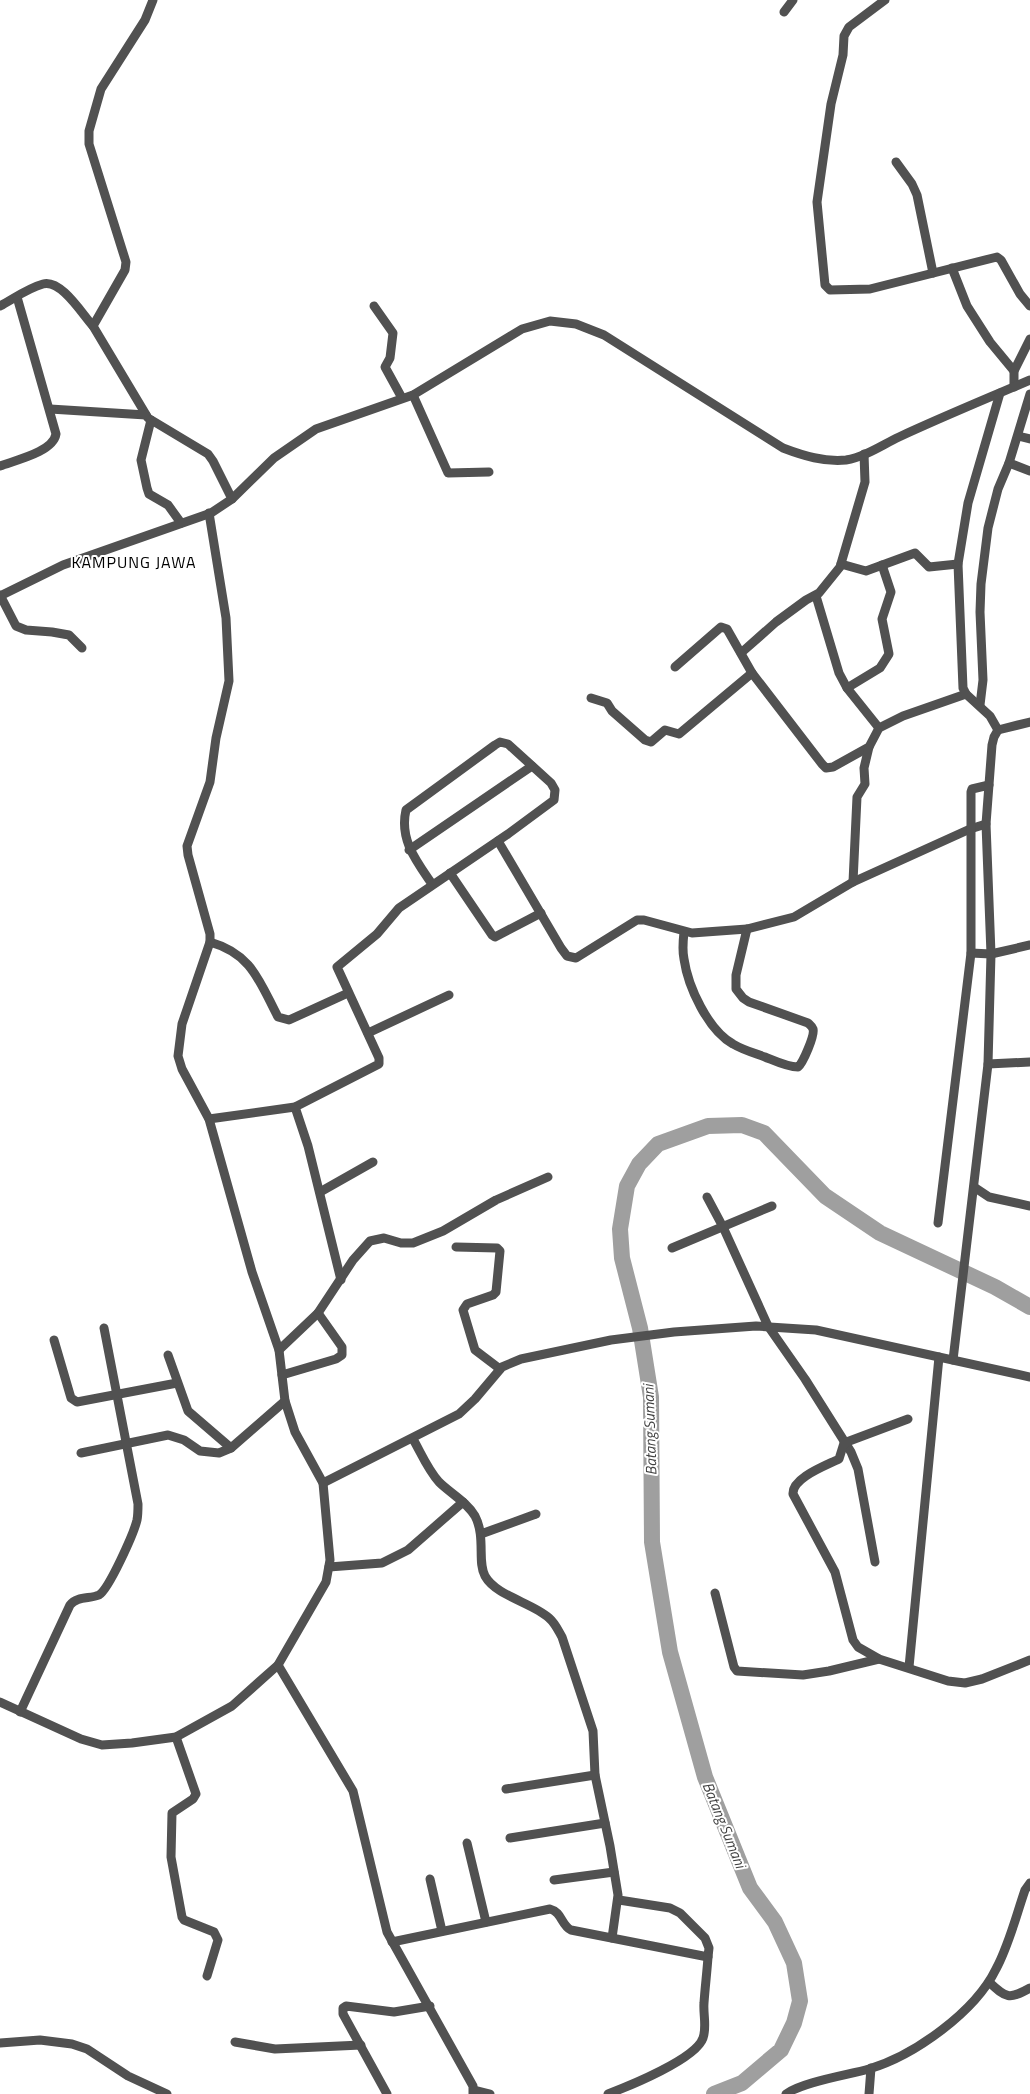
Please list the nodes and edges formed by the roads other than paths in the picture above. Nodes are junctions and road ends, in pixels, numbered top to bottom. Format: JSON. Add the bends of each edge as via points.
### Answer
{"nodes":[{"id":1,"x":153,"y":0,"type":"edge"},
{"id":2,"x":793,"y":0,"type":"edge"},
{"id":3,"x":885,"y":0,"type":"edge"},
{"id":4,"x":784,"y":12,"type":"dead end"},
{"id":5,"x":896,"y":162,"type":"dead end"},
{"id":6,"x":952,"y":268,"type":"junction"},
{"id":7,"x":933,"y":273,"type":"junction"},
{"id":8,"x":17,"y":297,"type":"junction"},
{"id":9,"x":0,"y":306,"type":"edge"},
{"id":10,"x":374,"y":306,"type":"dead end"},
{"id":11,"x":1030,"y":306,"type":"edge"},
{"id":12,"x":92,"y":326,"type":"junction"},
{"id":13,"x":1030,"y":339,"type":"edge"},
{"id":14,"x":1014,"y":371,"type":"junction"},
{"id":15,"x":1030,"y":380,"type":"edge"},
{"id":16,"x":1014,"y":387,"type":"junction"},
{"id":17,"x":1000,"y":393,"type":"junction"},
{"id":18,"x":1030,"y":394,"type":"edge"},
{"id":19,"x":413,"y":395,"type":"junction"},
{"id":20,"x":402,"y":398,"type":"junction"},
{"id":21,"x":50,"y":409,"type":"junction"},
{"id":22,"x":148,"y":418,"type":"junction"},
{"id":23,"x":1018,"y":436,"type":"junction"},
{"id":24,"x":1030,"y":439,"type":"edge"},
{"id":25,"x":864,"y":454,"type":"junction"},
{"id":26,"x":1009,"y":463,"type":"junction"},
{"id":27,"x":0,"y":466,"type":"edge"},
{"id":28,"x":1030,"y":471,"type":"edge"},
{"id":29,"x":489,"y":472,"type":"dead end"},
{"id":30,"x":232,"y":499,"type":"junction"},
{"id":31,"x":209,"y":514,"type":"junction"},
{"id":32,"x":181,"y":523,"type":"junction"},
{"id":33,"x":841,"y":564,"type":"junction"},
{"id":34,"x":958,"y":564,"type":"junction"},
{"id":35,"x":882,"y":565,"type":"junction"},
{"id":36,"x":0,"y":596,"type":"edge"},
{"id":37,"x":816,"y":596,"type":"junction"},
{"id":38,"x":82,"y":648,"type":"dead end"},
{"id":39,"x":741,"y":653,"type":"junction"},
{"id":40,"x":675,"y":668,"type":"dead end"},
{"id":41,"x":752,"y":673,"type":"junction"},
{"id":42,"x":847,"y":688,"type":"junction"},
{"id":43,"x":966,"y":694,"type":"junction"},
{"id":44,"x":591,"y":698,"type":"dead end"},
{"id":45,"x":980,"y":705,"type":"junction"},
{"id":46,"x":1030,"y":722,"type":"edge"},
{"id":47,"x":879,"y":728,"type":"junction"},
{"id":48,"x":998,"y":730,"type":"junction"},
{"id":49,"x":869,"y":747,"type":"junction"},
{"id":50,"x":532,"y":766,"type":"junction"},
{"id":51,"x":989,"y":785,"type":"junction"},
{"id":52,"x":986,"y":824,"type":"junction"},
{"id":53,"x":970,"y":829,"type":"junction"},
{"id":54,"x":498,"y":841,"type":"junction"},
{"id":55,"x":409,"y":850,"type":"junction"},
{"id":56,"x":450,"y":873,"type":"junction"},
{"id":57,"x":854,"y":882,"type":"junction"},
{"id":58,"x":432,"y":884,"type":"junction"},
{"id":59,"x":541,"y":913,"type":"junction"},
{"id":60,"x":747,"y":929,"type":"junction"},
{"id":61,"x":684,"y":932,"type":"junction"},
{"id":62,"x":210,"y":942,"type":"junction"},
{"id":63,"x":1030,"y":945,"type":"edge"},
{"id":64,"x":971,"y":953,"type":"junction"},
{"id":65,"x":991,"y":954,"type":"junction"},
{"id":66,"x":348,"y":993,"type":"junction"},
{"id":67,"x":449,"y":995,"type":"dead end"},
{"id":68,"x":368,"y":1034,"type":"junction"},
{"id":69,"x":1030,"y":1062,"type":"edge"},
{"id":70,"x":988,"y":1064,"type":"junction"},
{"id":71,"x":295,"y":1107,"type":"junction"},
{"id":72,"x":209,"y":1120,"type":"junction"},
{"id":73,"x":373,"y":1162,"type":"dead end"},
{"id":74,"x":548,"y":1177,"type":"dead end"},
{"id":75,"x":974,"y":1187,"type":"junction"},
{"id":76,"x":320,"y":1192,"type":"junction"},
{"id":77,"x":707,"y":1197,"type":"dead end"},
{"id":78,"x":772,"y":1206,"type":"dead end"},
{"id":79,"x":1030,"y":1206,"type":"edge"},
{"id":80,"x":938,"y":1223,"type":"dead end"},
{"id":81,"x":723,"y":1227,"type":"junction"},
{"id":82,"x":456,"y":1247,"type":"dead end"},
{"id":83,"x":672,"y":1248,"type":"dead end"},
{"id":84,"x":340,"y":1280,"type":"junction"},
{"id":85,"x":318,"y":1313,"type":"junction"},
{"id":86,"x":768,"y":1326,"type":"junction"},
{"id":87,"x":104,"y":1328,"type":"dead end"},
{"id":88,"x":54,"y":1340,"type":"dead end"},
{"id":89,"x":279,"y":1350,"type":"junction"},
{"id":90,"x":168,"y":1355,"type":"dead end"},
{"id":91,"x":939,"y":1357,"type":"junction"},
{"id":92,"x":953,"y":1360,"type":"junction"},
{"id":93,"x":500,"y":1369,"type":"junction"},
{"id":94,"x":282,"y":1375,"type":"junction"},
{"id":95,"x":1030,"y":1377,"type":"edge"},
{"id":96,"x":177,"y":1383,"type":"junction"},
{"id":97,"x":117,"y":1394,"type":"junction"},
{"id":98,"x":285,"y":1402,"type":"junction"},
{"id":99,"x":908,"y":1418,"type":"dead end"},
{"id":100,"x":413,"y":1439,"type":"junction"},
{"id":101,"x":126,"y":1443,"type":"junction"},
{"id":102,"x":844,"y":1443,"type":"junction"},
{"id":103,"x":231,"y":1448,"type":"junction"},
{"id":104,"x":81,"y":1453,"type":"dead end"},
{"id":105,"x":323,"y":1484,"type":"junction"},
{"id":106,"x":463,"y":1502,"type":"junction"},
{"id":107,"x":536,"y":1514,"type":"dead end"},
{"id":108,"x":481,"y":1534,"type":"junction"},
{"id":109,"x":875,"y":1562,"type":"dead end"},
{"id":110,"x":329,"y":1567,"type":"junction"},
{"id":111,"x":715,"y":1593,"type":"dead end"},
{"id":112,"x":879,"y":1659,"type":"junction"},
{"id":113,"x":1030,"y":1660,"type":"edge"},
{"id":114,"x":278,"y":1665,"type":"junction"},
{"id":115,"x":909,"y":1667,"type":"junction"},
{"id":116,"x":0,"y":1702,"type":"edge"},
{"id":117,"x":20,"y":1712,"type":"junction"},
{"id":118,"x":176,"y":1737,"type":"junction"},
{"id":119,"x":595,"y":1775,"type":"junction"},
{"id":120,"x":506,"y":1789,"type":"dead end"},
{"id":121,"x":605,"y":1823,"type":"junction"},
{"id":122,"x":510,"y":1838,"type":"dead end"},
{"id":123,"x":467,"y":1843,"type":"dead end"},
{"id":124,"x":614,"y":1872,"type":"junction"},
{"id":125,"x":430,"y":1878,"type":"dead end"},
{"id":126,"x":554,"y":1880,"type":"dead end"},
{"id":127,"x":1030,"y":1883,"type":"edge"},
{"id":128,"x":619,"y":1900,"type":"junction"},
{"id":129,"x":486,"y":1922,"type":"junction"},
{"id":130,"x":442,"y":1931,"type":"junction"},
{"id":131,"x":612,"y":1938,"type":"junction"},
{"id":132,"x":392,"y":1942,"type":"junction"},
{"id":133,"x":708,"y":1957,"type":"junction"},
{"id":134,"x":207,"y":1976,"type":"dead end"},
{"id":135,"x":989,"y":1982,"type":"junction"},
{"id":136,"x":1030,"y":1988,"type":"edge"},
{"id":137,"x":430,"y":2006,"type":"junction"},
{"id":138,"x":235,"y":2042,"type":"dead end"},
{"id":139,"x":0,"y":2043,"type":"edge"},
{"id":140,"x":361,"y":2045,"type":"junction"},
{"id":141,"x":872,"y":2068,"type":"junction"},
{"id":142,"x":473,"y":2092,"type":"edge"},
{"id":143,"x":167,"y":2094,"type":"edge"},
{"id":144,"x":387,"y":2094,"type":"edge"},
{"id":145,"x":490,"y":2094,"type":"edge"},
{"id":146,"x":608,"y":2094,"type":"edge"},
{"id":147,"x":786,"y":2094,"type":"edge"},
{"id":148,"x":869,"y":2094,"type":"edge"}],
"edges":[{"from":1,"to":12,"type":"street","via":[[143,23],[101,90],[88,136],[126,262],[125,270]]},
{"from":2,"to":4,"type":"street"},
{"from":3,"to":7,"type":"street","via":[[855,22],[844,36],[817,202],[824,281],[830,290],[860,290]]},
{"from":5,"to":7,"type":"street","via":[[917,195]]},
{"from":6,"to":7,"type":"street"},
{"from":6,"to":11,"type":"street","via":[[999,258]]},
{"from":6,"to":14,"type":"street","via":[[967,306]]},
{"from":8,"to":9,"type":"street"},
{"from":8,"to":12,"type":"street","via":[[43,284],[53,285],[64,292]]},
{"from":8,"to":21,"type":"street"},
{"from":10,"to":20,"type":"street","via":[[393,333],[390,358],[385,366]]},
{"from":12,"to":22,"type":"street"},
{"from":13,"to":14,"type":"street"},
{"from":14,"to":16,"type":"street"},
{"from":15,"to":16,"type":"street"},
{"from":16,"to":17,"type":"street"},
{"from":17,"to":25,"type":"street"},
{"from":17,"to":34,"type":"street","via":[[968,503]]},
{"from":18,"to":23,"type":"street"},
{"from":19,"to":20,"type":"street"},
{"from":19,"to":25,"type":"street","via":[[522,329],[550,320],[576,324],[604,335],[783,448],[829,461]]},
{"from":19,"to":29,"type":"street","via":[[448,473]]},
{"from":20,"to":30,"type":"street","via":[[316,429],[274,458]]},
{"from":21,"to":22,"type":"street"},
{"from":21,"to":27,"type":"street","via":[[56,434],[52,444]]},
{"from":22,"to":30,"type":"street","via":[[208,454]]},
{"from":22,"to":32,"type":"street","via":[[141,460],[146,488],[149,494],[168,505]]},
{"from":23,"to":24,"type":"street"},
{"from":23,"to":26,"type":"street"},
{"from":25,"to":33,"type":"street","via":[[865,482]]},
{"from":26,"to":28,"type":"street"},
{"from":26,"to":45,"type":"street","via":[[988,528],[981,584],[984,680]]},
{"from":30,"to":31,"type":"street"},
{"from":31,"to":32,"type":"street"},
{"from":31,"to":62,"type":"street","via":[[225,610],[229,682],[210,782],[187,851]]},
{"from":32,"to":36,"type":"street","via":[[63,565]]},
{"from":33,"to":35,"type":"street","via":[[862,571]]},
{"from":33,"to":37,"type":"street"},
{"from":34,"to":35,"type":"street","via":[[929,567],[915,553]]},
{"from":34,"to":43,"type":"street","via":[[961,673]]},
{"from":35,"to":42,"type":"street","via":[[891,592],[882,619],[889,654],[880,668]]},
{"from":36,"to":38,"type":"street","via":[[16,626],[69,636]]},
{"from":37,"to":39,"type":"street","via":[[780,619]]},
{"from":37,"to":42,"type":"street","via":[[837,667]]},
{"from":39,"to":40,"type":"street","via":[[726,628],[721,627]]},
{"from":39,"to":41,"type":"street"},
{"from":41,"to":44,"type":"street","via":[[679,734],[665,730],[649,742],[612,711],[607,702]]},
{"from":41,"to":49,"type":"street","via":[[824,767],[833,767]]},
{"from":42,"to":47,"type":"street"},
{"from":43,"to":45,"type":"street"},
{"from":43,"to":47,"type":"street","via":[[902,716]]},
{"from":45,"to":48,"type":"street"},
{"from":46,"to":48,"type":"street"},
{"from":47,"to":49,"type":"street"},
{"from":48,"to":51,"type":"street","via":[[992,746]]},
{"from":49,"to":57,"type":"street","via":[[864,768],[866,784],[857,797]]},
{"from":50,"to":54,"type":"street","via":[[551,783],[555,790],[554,800]]},
{"from":50,"to":55,"type":"street"},
{"from":50,"to":55,"type":"street","via":[[508,744],[500,742],[495,745],[406,810]]},
{"from":51,"to":52,"type":"street"},
{"from":51,"to":53,"type":"street","via":[[971,792]]},
{"from":52,"to":53,"type":"street"},
{"from":52,"to":65,"type":"street"},
{"from":53,"to":57,"type":"street"},
{"from":53,"to":64,"type":"street"},
{"from":54,"to":56,"type":"street"},
{"from":54,"to":59,"type":"street"},
{"from":55,"to":58,"type":"street"},
{"from":56,"to":58,"type":"street"},
{"from":56,"to":59,"type":"street","via":[[495,937]]},
{"from":57,"to":60,"type":"street","via":[[794,917]]},
{"from":58,"to":66,"type":"street","via":[[399,908],[377,934],[337,966]]},
{"from":59,"to":61,"type":"street","via":[[561,948],[572,958],[581,956],[637,920]]},
{"from":60,"to":61,"type":"street"},
{"from":60,"to":61,"type":"street","via":[[736,989],[749,1002],[812,1026],[813,1033],[803,1062],[798,1067],[733,1044],[713,1026],[688,975],[683,958]]},
{"from":62,"to":66,"type":"street","via":[[237,953],[254,972],[282,1019],[289,1020]]},
{"from":62,"to":72,"type":"street","via":[[182,1024],[178,1048],[182,1069]]},
{"from":63,"to":65,"type":"street"},
{"from":64,"to":65,"type":"street"},
{"from":64,"to":80,"type":"street"},
{"from":65,"to":70,"type":"street"},
{"from":66,"to":68,"type":"street"},
{"from":67,"to":68,"type":"street"},
{"from":68,"to":71,"type":"street","via":[[379,1058],[377,1066]]},
{"from":69,"to":70,"type":"street"},
{"from":70,"to":75,"type":"street"},
{"from":71,"to":72,"type":"street"},
{"from":71,"to":76,"type":"street"},
{"from":72,"to":89,"type":"street","via":[[252,1272]]},
{"from":73,"to":76,"type":"street"},
{"from":74,"to":84,"type":"street","via":[[496,1200],[443,1231],[413,1244],[378,1238],[370,1241]]},
{"from":75,"to":79,"type":"street","via":[[990,1198]]},
{"from":75,"to":92,"type":"street"},
{"from":76,"to":84,"type":"street"},
{"from":77,"to":81,"type":"street"},
{"from":78,"to":81,"type":"street"},
{"from":81,"to":83,"type":"street"},
{"from":81,"to":86,"type":"street"},
{"from":82,"to":93,"type":"street","via":[[497,1248],[500,1251],[496,1292],[467,1304],[463,1310],[475,1350]]},
{"from":84,"to":85,"type":"street"},
{"from":85,"to":89,"type":"street"},
{"from":85,"to":94,"type":"street","via":[[342,1347],[342,1356]]},
{"from":86,"to":91,"type":"street","via":[[816,1330]]},
{"from":86,"to":93,"type":"street","via":[[611,1340],[521,1360]]},
{"from":86,"to":102,"type":"street","via":[[814,1392]]},
{"from":87,"to":97,"type":"street"},
{"from":88,"to":97,"type":"street","via":[[74,1401]]},
{"from":89,"to":94,"type":"street"},
{"from":90,"to":96,"type":"street"},
{"from":91,"to":92,"type":"street"},
{"from":91,"to":115,"type":"street"},
{"from":92,"to":95,"type":"street"},
{"from":93,"to":100,"type":"street","via":[[459,1414]]},
{"from":94,"to":98,"type":"street"},
{"from":96,"to":97,"type":"street"},
{"from":96,"to":103,"type":"street","via":[[188,1411]]},
{"from":97,"to":101,"type":"street"},
{"from":98,"to":103,"type":"street"},
{"from":98,"to":105,"type":"street","via":[[304,1450]]},
{"from":99,"to":102,"type":"street"},
{"from":100,"to":105,"type":"street"},
{"from":100,"to":106,"type":"street","via":[[439,1482]]},
{"from":101,"to":103,"type":"street","via":[[173,1435],[208,1453]]},
{"from":101,"to":104,"type":"street"},
{"from":101,"to":117,"type":"street","via":[[138,1504],[137,1520],[104,1591],[75,1600],[70,1605]]},
{"from":102,"to":109,"type":"street","via":[[858,1469]]},
{"from":102,"to":112,"type":"street","via":[[838,1459],[798,1480],[793,1494],[836,1572],[853,1640],[858,1647]]},
{"from":105,"to":110,"type":"street"},
{"from":106,"to":108,"type":"street","via":[[472,1512]]},
{"from":106,"to":110,"type":"street","via":[[408,1550],[382,1563]]},
{"from":107,"to":108,"type":"street"},
{"from":108,"to":119,"type":"street","via":[[485,1576],[498,1588],[549,1617],[562,1637],[590,1717]]},
{"from":110,"to":114,"type":"street","via":[[326,1582]]},
{"from":111,"to":112,"type":"street","via":[[737,1671],[803,1675]]},
{"from":112,"to":115,"type":"street"},
{"from":113,"to":115,"type":"street","via":[[965,1683],[948,1681]]},
{"from":114,"to":118,"type":"street","via":[[232,1706]]},
{"from":114,"to":132,"type":"street","via":[[353,1791],[385,1926]]},
{"from":116,"to":117,"type":"street"},
{"from":117,"to":118,"type":"street","via":[[80,1739],[102,1745]]},
{"from":118,"to":134,"type":"street","via":[[196,1794],[172,1813],[172,1863],[182,1918],[217,1935]]},
{"from":119,"to":120,"type":"street"},
{"from":119,"to":121,"type":"street"},
{"from":121,"to":122,"type":"street"},
{"from":121,"to":124,"type":"street"},
{"from":123,"to":129,"type":"street"},
{"from":124,"to":126,"type":"street"},
{"from":124,"to":128,"type":"street"},
{"from":125,"to":130,"type":"street"},
{"from":127,"to":135,"type":"street"},
{"from":128,"to":131,"type":"street"},
{"from":128,"to":133,"type":"street","via":[[670,1908],[680,1913],[705,1938]]},
{"from":129,"to":130,"type":"street"},
{"from":129,"to":131,"type":"street","via":[[550,1909],[558,1913],[567,1928]]},
{"from":130,"to":132,"type":"street"},
{"from":131,"to":133,"type":"street"},
{"from":132,"to":137,"type":"street"},
{"from":133,"to":146,"type":"street","via":[[702,2041],[694,2051],[648,2078]]},
{"from":135,"to":136,"type":"street","via":[[1009,1997]]},
{"from":135,"to":141,"type":"street","via":[[959,2015],[923,2044]]},
{"from":137,"to":140,"type":"street","via":[[394,2012],[344,2007],[342,2014]]},
{"from":137,"to":142,"type":"street"},
{"from":138,"to":140,"type":"street","via":[[276,2049]]},
{"from":139,"to":143,"type":"street","via":[[40,2040],[72,2044],[87,2049],[128,2076]]},
{"from":140,"to":144,"type":"street"},
{"from":141,"to":147,"type":"street","via":[[807,2085]]},
{"from":141,"to":148,"type":"street"},
{"from":142,"to":145,"type":"street"}]}
